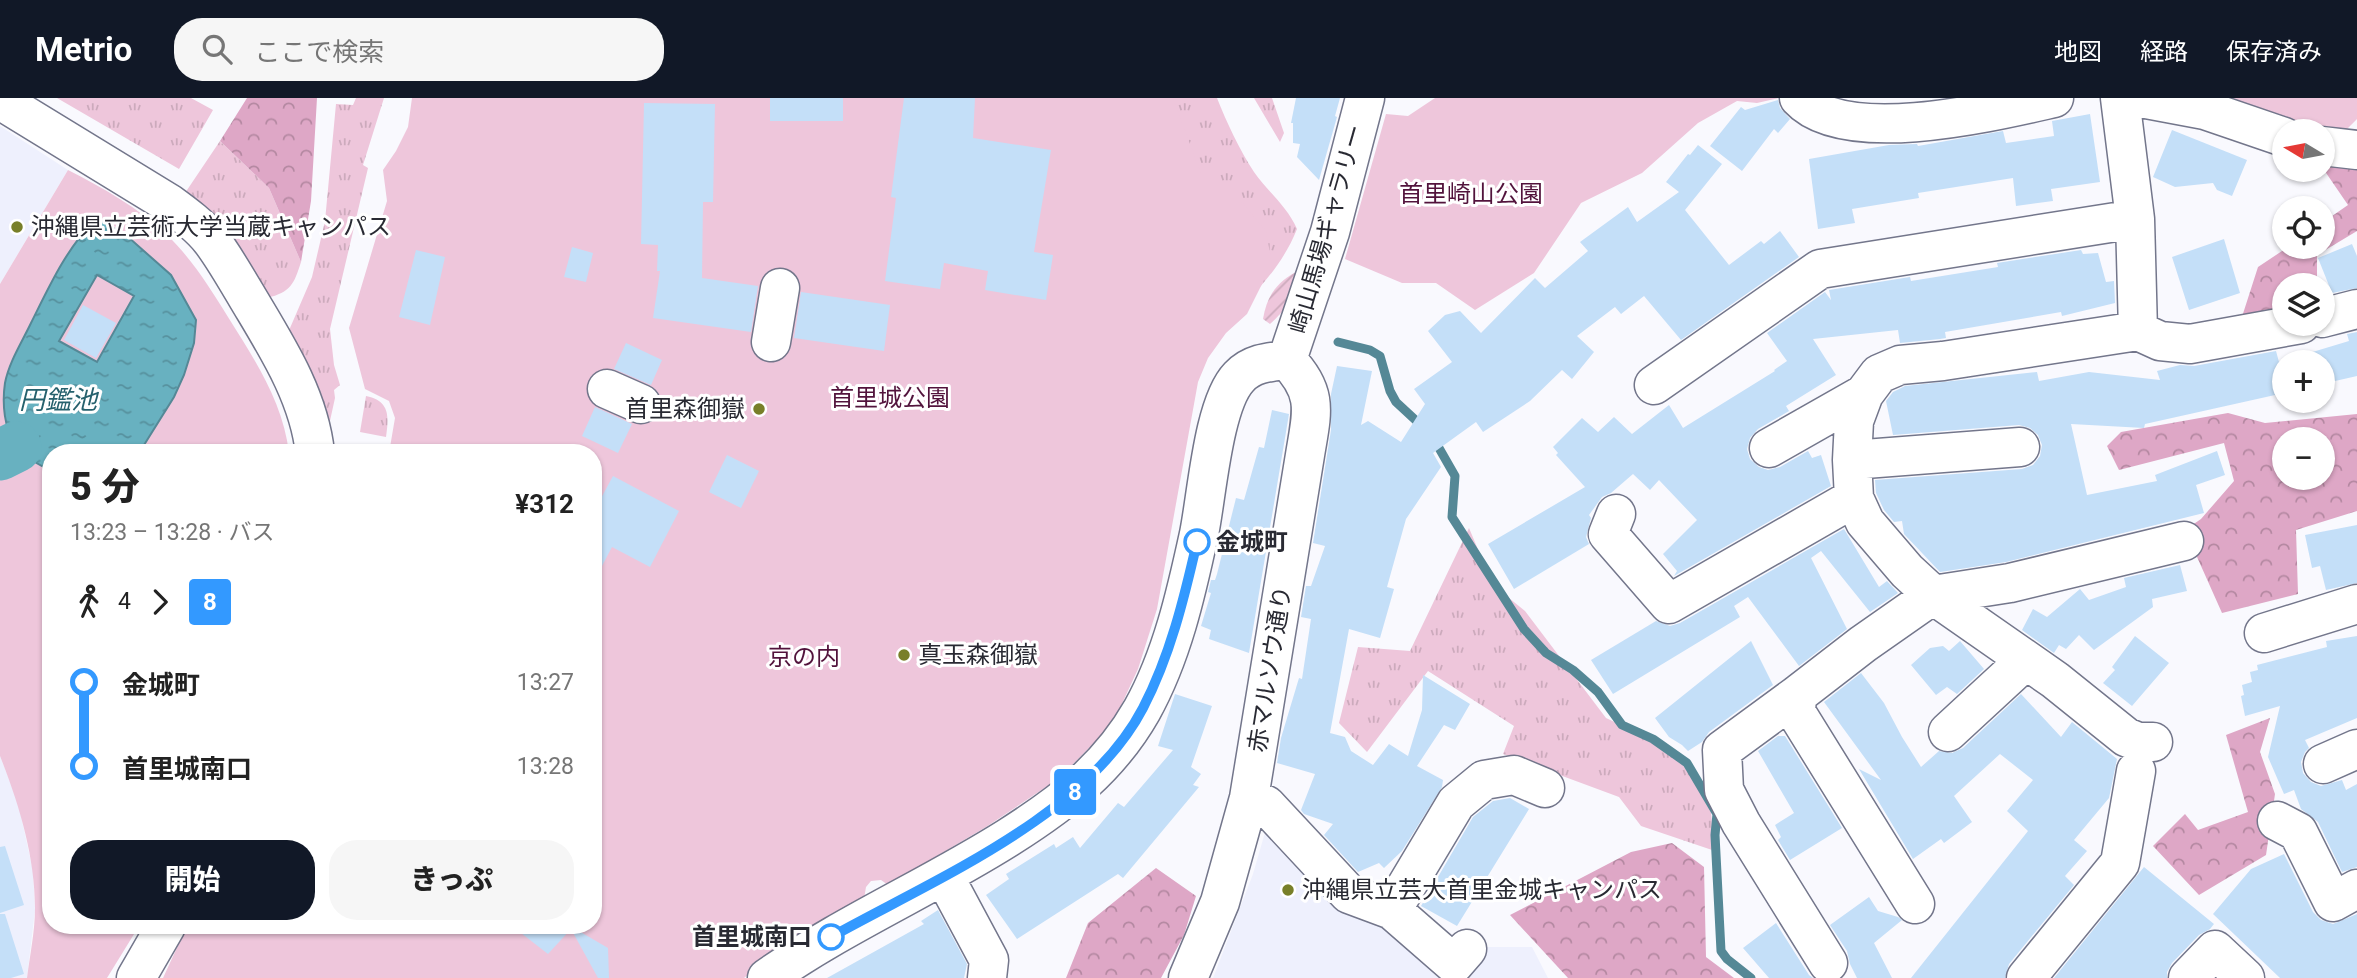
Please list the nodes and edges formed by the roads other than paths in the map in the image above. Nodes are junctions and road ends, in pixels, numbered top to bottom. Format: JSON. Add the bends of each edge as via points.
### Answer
{"nodes":[{"id":1,"x":1365,"y":98,"type":"edge"},
{"id":2,"x":1799,"y":98,"type":"edge"},
{"id":3,"x":2054,"y":98,"type":"edge"},
{"id":4,"x":2120,"y":98,"type":"edge"},
{"id":5,"x":2141,"y":98,"type":"edge"},
{"id":6,"x":0,"y":100,"type":"edge"},
{"id":7,"x":2272,"y":133,"type":"edge"},
{"id":8,"x":2135,"y":219,"type":"junction"},
{"id":9,"x":780,"y":288,"type":"dead end"},
{"id":10,"x":2357,"y":309,"type":"edge"},
{"id":11,"x":2335,"y":315,"type":"edge"},
{"id":12,"x":2272,"y":329,"type":"edge"},
{"id":13,"x":2138,"y":331,"type":"junction"},
{"id":14,"x":771,"y":342,"type":"dead end"},
{"id":15,"x":1287,"y":360,"type":"junction"},
{"id":16,"x":1654,"y":385,"type":"dead end"},
{"id":17,"x":607,"y":389,"type":"dead end"},
{"id":18,"x":1864,"y":394,"type":"junction"},
{"id":19,"x":641,"y":404,"type":"dead end"},
{"id":20,"x":314,"y":444,"type":"edge"},
{"id":21,"x":2020,"y":447,"type":"dead end"},
{"id":22,"x":1769,"y":448,"type":"dead end"},
{"id":23,"x":1852,"y":460,"type":"junction"},
{"id":24,"x":1854,"y":498,"type":"junction"},
{"id":25,"x":1616,"y":514,"type":"dead end"},
{"id":26,"x":2184,"y":541,"type":"dead end"},
{"id":27,"x":1933,"y":595,"type":"junction"},
{"id":28,"x":2357,"y":604,"type":"edge"},
{"id":29,"x":2263,"y":633,"type":"dead end"},
{"id":30,"x":2026,"y":660,"type":"junction"},
{"id":31,"x":1797,"y":695,"type":"junction"},
{"id":32,"x":1948,"y":732,"type":"dead end"},
{"id":33,"x":1545,"y":788,"type":"dead end"},
{"id":34,"x":1249,"y":798,"type":"junction"},
{"id":35,"x":2277,"y":821,"type":"dead end"},
{"id":36,"x":944,"y":876,"type":"junction"},
{"id":37,"x":2357,"y":889,"type":"edge"},
{"id":38,"x":1914,"y":904,"type":"dead end"},
{"id":39,"x":1392,"y":909,"type":"junction"},
{"id":40,"x":161,"y":934,"type":"edge"},
{"id":41,"x":1468,"y":949,"type":"dead end"},
{"id":42,"x":1828,"y":963,"type":"dead end"},
{"id":43,"x":136,"y":978,"type":"edge"},
{"id":44,"x":767,"y":978,"type":"edge"},
{"id":45,"x":987,"y":978,"type":"edge"},
{"id":46,"x":1188,"y":978,"type":"edge"},
{"id":47,"x":2026,"y":978,"type":"edge"},
{"id":48,"x":2188,"y":978,"type":"edge"},
{"id":49,"x":2245,"y":978,"type":"edge"}],
"edges":[{"from":1,"to":15,"type":"street","name":"崎山馬場ギャラリー","via":[[1330,232]]},
{"from":2,"to":3,"type":"street","via":[[1837,117],[1899,123],[1989,113]]},
{"from":4,"to":8,"type":"street"},
{"from":5,"to":7,"type":"street","via":[[2205,110]]},
{"from":6,"to":20,"type":"street","via":[[170,204],[211,240],[297,386]]},
{"from":8,"to":13,"type":"street"},
{"from":8,"to":16,"type":"street","via":[[1820,269]]},
{"from":9,"to":14,"type":"street"},
{"from":10,"to":11,"type":"street"},
{"from":12,"to":13,"type":"street","via":[[2190,344],[2160,341]]},
{"from":13,"to":18,"type":"street","via":[[1900,365],[1879,374]]},
{"from":15,"to":34,"type":"street","name":"赤マルソウ通り","via":[[1308,386],[1310,427]]},
{"from":15,"to":36,"type":"street","via":[[1248,370],[1225,398],[1179,615],[1157,679],[1127,734],[1074,793]]},
{"from":17,"to":19,"type":"street"},
{"from":18,"to":22,"type":"street"},
{"from":18,"to":23,"type":"street","via":[[1854,421]]},
{"from":21,"to":23,"type":"street"},
{"from":23,"to":24,"type":"street"},
{"from":24,"to":25,"type":"street","via":[[1669,604],[1608,534]]},
{"from":24,"to":27,"type":"street","via":[[1883,545]]},
{"from":26,"to":27,"type":"street","via":[[2010,583]]},
{"from":27,"to":30,"type":"street"},
{"from":27,"to":31,"type":"street"},
{"from":28,"to":29,"type":"street"},
{"from":30,"to":32,"type":"street"},
{"from":30,"to":47,"type":"street","via":[[2138,742],[2144,757],[2120,863]]},
{"from":31,"to":38,"type":"street","via":[[1796,712]]},
{"from":31,"to":42,"type":"street","via":[[1722,750],[1724,790]]},
{"from":33,"to":39,"type":"street","via":[[1514,775],[1484,780],[1457,803]]},
{"from":34,"to":39,"type":"street","via":[[1266,805],[1349,894]]},
{"from":34,"to":46,"type":"street","name":"赤マルソウ通り","via":[[1220,902]]},
{"from":35,"to":37,"type":"street","via":[[2298,832],[2333,902]]},
{"from":36,"to":44,"type":"street","via":[[831,937]]},
{"from":36,"to":45,"type":"street","via":[[989,960]]},
{"from":39,"to":41,"type":"street","via":[[1454,964]]},
{"from":40,"to":43,"type":"street"},
{"from":48,"to":49,"type":"street","via":[[2215,950]]}]}
